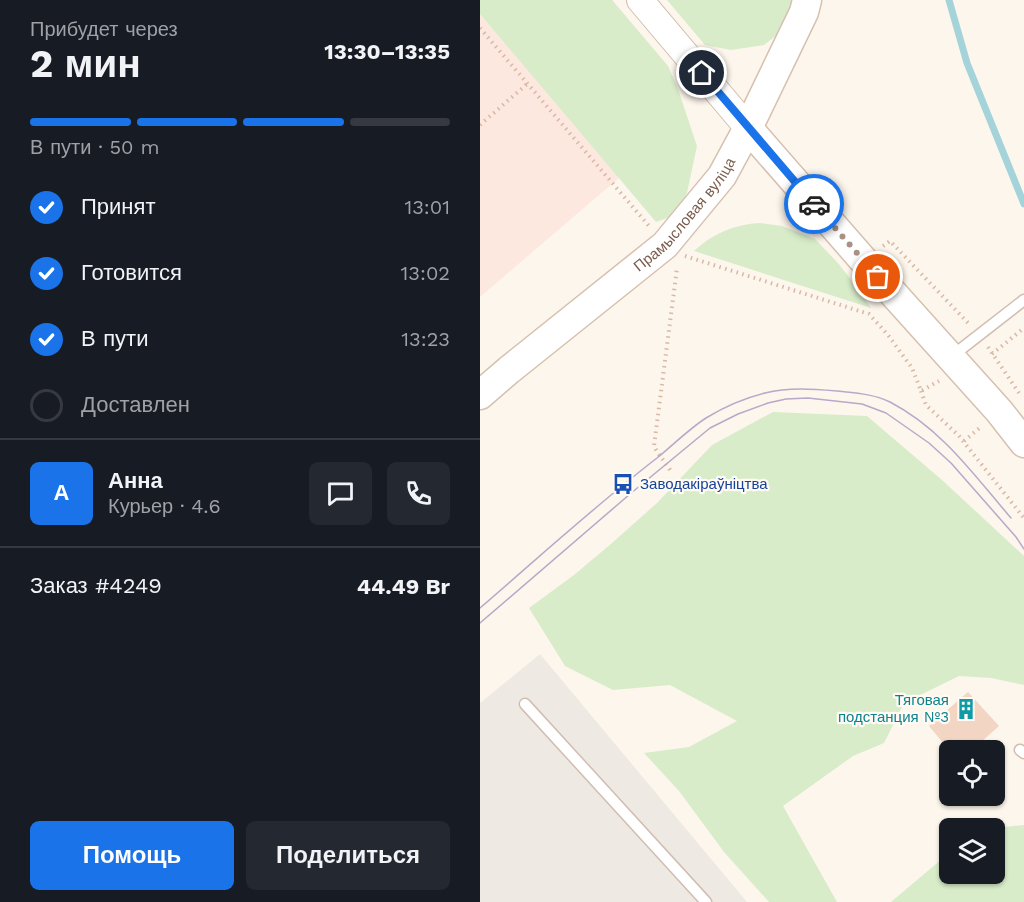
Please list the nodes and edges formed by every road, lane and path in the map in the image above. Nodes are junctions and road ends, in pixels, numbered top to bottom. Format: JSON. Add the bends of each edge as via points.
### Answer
{"nodes":[{"id":1,"x":640,"y":0,"type":"edge"},
{"id":2,"x":807,"y":0,"type":"edge"},
{"id":3,"x":480,"y":28,"type":"edge"},
{"id":4,"x":527,"y":84,"type":"junction"},
{"id":5,"x":480,"y":125,"type":"edge"},
{"id":6,"x":748,"y":128,"type":"junction"},
{"id":7,"x":672,"y":249,"type":"junction"},
{"id":8,"x":1024,"y":300,"type":"edge"},
{"id":9,"x":1024,"y":328,"type":"edge"},
{"id":10,"x":993,"y":354,"type":"dead end"},
{"id":11,"x":950,"y":358,"type":"junction"},
{"id":12,"x":921,"y":391,"type":"junction"},
{"id":13,"x":480,"y":395,"type":"edge"},
{"id":14,"x":1024,"y":443,"type":"edge"},
{"id":15,"x":670,"y":470,"type":"dead end"},
{"id":16,"x":1024,"y":518,"type":"edge"},
{"id":17,"x":525,"y":704,"type":"dead end"},
{"id":18,"x":706,"y":902,"type":"edge"}],
"edges":[{"from":1,"to":6,"type":"street"},
{"from":2,"to":6,"type":"main road","name":"Прамысловая вуліца"},
{"from":3,"to":4,"type":"path"},
{"from":4,"to":5,"type":"path"},
{"from":4,"to":7,"type":"path"},
{"from":6,"to":7,"type":"main road","name":"Прамысловая вуліца","via":[[722,176]]},
{"from":6,"to":11,"type":"main road"},
{"from":7,"to":12,"type":"path","via":[[869,314],[912,368]]},
{"from":7,"to":13,"type":"main road","name":"Прамысловая вуліца"},
{"from":7,"to":15,"type":"path","via":[[654,446]]},
{"from":8,"to":11,"type":"lane"},
{"from":9,"to":10,"type":"path"},
{"from":11,"to":12,"type":"path","via":[[939,382]]},
{"from":11,"to":14,"type":"main road"},
{"from":12,"to":16,"type":"path","via":[[926,405],[959,436]]},
{"from":17,"to":18,"type":"lane"}]}
